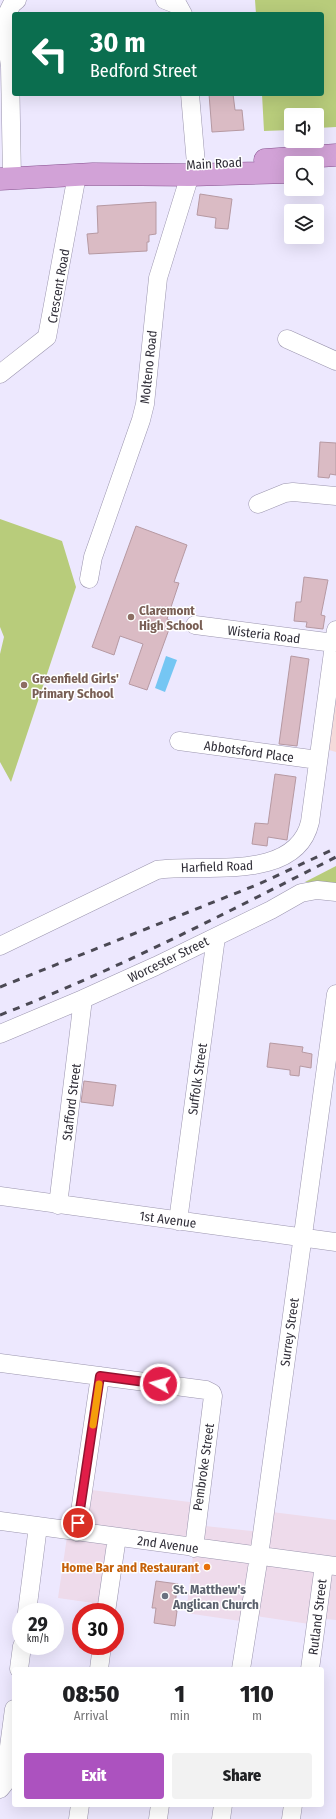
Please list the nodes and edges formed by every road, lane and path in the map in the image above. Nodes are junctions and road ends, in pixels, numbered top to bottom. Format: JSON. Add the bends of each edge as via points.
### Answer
{"nodes":[{"id":1,"x":17,"y":0,"type":"edge"},
{"id":2,"x":165,"y":0,"type":"edge"},
{"id":3,"x":182,"y":12,"type":"edge"},
{"id":4,"x":190,"y":96,"type":"edge"},
{"id":5,"x":336,"y":155,"type":"edge"},
{"id":6,"x":193,"y":169,"type":"junction"},
{"id":7,"x":336,"y":170,"type":"edge"},
{"id":8,"x":324,"y":171,"type":"edge"},
{"id":9,"x":284,"y":172,"type":"edge"},
{"id":10,"x":85,"y":174,"type":"junction"},
{"id":11,"x":6,"y":179,"type":"edge"},
{"id":12,"x":287,"y":339,"type":"dead end"},
{"id":13,"x":336,"y":361,"type":"edge"},
{"id":14,"x":0,"y":374,"type":"edge"},
{"id":15,"x":336,"y":496,"type":"edge"},
{"id":16,"x":258,"y":504,"type":"dead end"},
{"id":17,"x":89,"y":579,"type":"dead end"},
{"id":18,"x":195,"y":625,"type":"dead end"},
{"id":19,"x":335,"y":637,"type":"edge"},
{"id":20,"x":179,"y":741,"type":"dead end"},
{"id":21,"x":318,"y":760,"type":"junction"},
{"id":22,"x":336,"y":892,"type":"edge"},
{"id":23,"x":216,"y":937,"type":"junction"},
{"id":24,"x":0,"y":946,"type":"edge"},
{"id":25,"x":336,"y":994,"type":"edge"},
{"id":26,"x":83,"y":999,"type":"junction"},
{"id":27,"x":0,"y":1034,"type":"edge"},
{"id":28,"x":0,"y":1200,"type":"edge"},
{"id":29,"x":58,"y":1205,"type":"junction"},
{"id":30,"x":178,"y":1221,"type":"junction"},
{"id":31,"x":302,"y":1237,"type":"junction"},
{"id":32,"x":336,"y":1242,"type":"edge"},
{"id":33,"x":0,"y":1363,"type":"edge"},
{"id":34,"x":100,"y":1376,"type":"junction"},
{"id":35,"x":0,"y":1521,"type":"edge"},
{"id":36,"x":38,"y":1526,"type":"junction"},
{"id":37,"x":76,"y":1532,"type":"junction"},
{"id":38,"x":117,"y":1537,"type":"junction"},
{"id":39,"x":194,"y":1548,"type":"junction"},
{"id":40,"x":259,"y":1556,"type":"junction"},
{"id":41,"x":330,"y":1565,"type":"edge"},
{"id":42,"x":28,"y":1603,"type":"edge"},
{"id":43,"x":107,"y":1603,"type":"edge"},
{"id":44,"x":21,"y":1655,"type":"edge"},
{"id":45,"x":101,"y":1655,"type":"edge"},
{"id":46,"x":19,"y":1667,"type":"edge"},
{"id":47,"x":99,"y":1667,"type":"edge"},
{"id":48,"x":241,"y":1667,"type":"edge"},
{"id":49,"x":310,"y":1667,"type":"edge"},
{"id":50,"x":12,"y":1722,"type":"edge"},
{"id":51,"x":3,"y":1783,"type":"edge"},
{"id":52,"x":80,"y":1807,"type":"edge"},
{"id":53,"x":160,"y":1807,"type":"edge"},
{"id":54,"x":223,"y":1807,"type":"edge"},
{"id":55,"x":293,"y":1807,"type":"edge"},
{"id":56,"x":78,"y":1819,"type":"edge"},
{"id":57,"x":158,"y":1819,"type":"edge"},
{"id":58,"x":221,"y":1819,"type":"edge"},
{"id":59,"x":291,"y":1819,"type":"edge"}],
"edges":[{"from":1,"to":11,"type":"street","via":[[8,12],[5,26],[10,66]]},
{"from":2,"to":3,"type":"street","via":[[178,5]]},
{"from":4,"to":6,"type":"street"},
{"from":5,"to":6,"type":"main road","name":"Main Road"},
{"from":6,"to":9,"type":"main road","name":"Main Road"},
{"from":6,"to":10,"type":"main road","name":"Main Road","via":[[133,167]]},
{"from":6,"to":17,"type":"street","name":"Molteno Road","via":[[158,278],[145,404],[141,420],[93,557]]},
{"from":7,"to":8,"type":"main road"},
{"from":10,"to":11,"type":"main road","name":"Main Road"},
{"from":10,"to":14,"type":"street","name":"Crescent Road","via":[[47,337]]},
{"from":12,"to":13,"type":"street"},
{"from":15,"to":16,"type":"street","via":[[294,492]]},
{"from":18,"to":19,"type":"street","name":"Wisteria Road"},
{"from":19,"to":21,"type":"street","name":"Harfield Road"},
{"from":20,"to":21,"type":"street","name":"Abbotsford Place"},
{"from":21,"to":24,"type":"street","name":"Harfield Road","via":[[308,832],[286,855],[259,865],[242,867],[157,870]]},
{"from":22,"to":23,"type":"street","name":"Worcester Street","via":[[317,890],[301,893]]},
{"from":23,"to":26,"type":"street","name":"Worcester Street"},
{"from":23,"to":30,"type":"street","name":"Suffolk Street"},
{"from":25,"to":31,"type":"street","name":"Surrey Street"},
{"from":26,"to":27,"type":"street","name":"Worcester Street"},
{"from":26,"to":29,"type":"street","name":"Stafford Street"},
{"from":28,"to":29,"type":"street","name":"1st Avenue"},
{"from":29,"to":30,"type":"street","name":"1st Avenue"},
{"from":30,"to":31,"type":"street","name":"1st Avenue"},
{"from":31,"to":32,"type":"street","name":"1st Avenue"},
{"from":31,"to":40,"type":"street","name":"Surrey Street"},
{"from":33,"to":34,"type":"street"},
{"from":34,"to":37,"type":"street"},
{"from":34,"to":39,"type":"street","name":"Pembroke Street","via":[[206,1390],[212,1393]]},
{"from":35,"to":36,"type":"street","name":"2nd Avenue"},
{"from":36,"to":37,"type":"street","name":"2nd Avenue"},
{"from":36,"to":42,"type":"street"},
{"from":37,"to":38,"type":"street","name":"2nd Avenue"},
{"from":38,"to":39,"type":"street","name":"2nd Avenue"},
{"from":38,"to":43,"type":"street"},
{"from":39,"to":40,"type":"street","name":"2nd Avenue"},
{"from":40,"to":41,"type":"street","name":"2nd Avenue"},
{"from":40,"to":48,"type":"street","name":"Surrey Street"},
{"from":41,"to":49,"type":"street","name":"Rutland Street"},
{"from":44,"to":46,"type":"street"},
{"from":45,"to":47,"type":"street"},
{"from":50,"to":51,"type":"street"},
{"from":52,"to":56,"type":"street"},
{"from":53,"to":57,"type":"street"},
{"from":54,"to":58,"type":"street"},
{"from":55,"to":59,"type":"street"}]}
